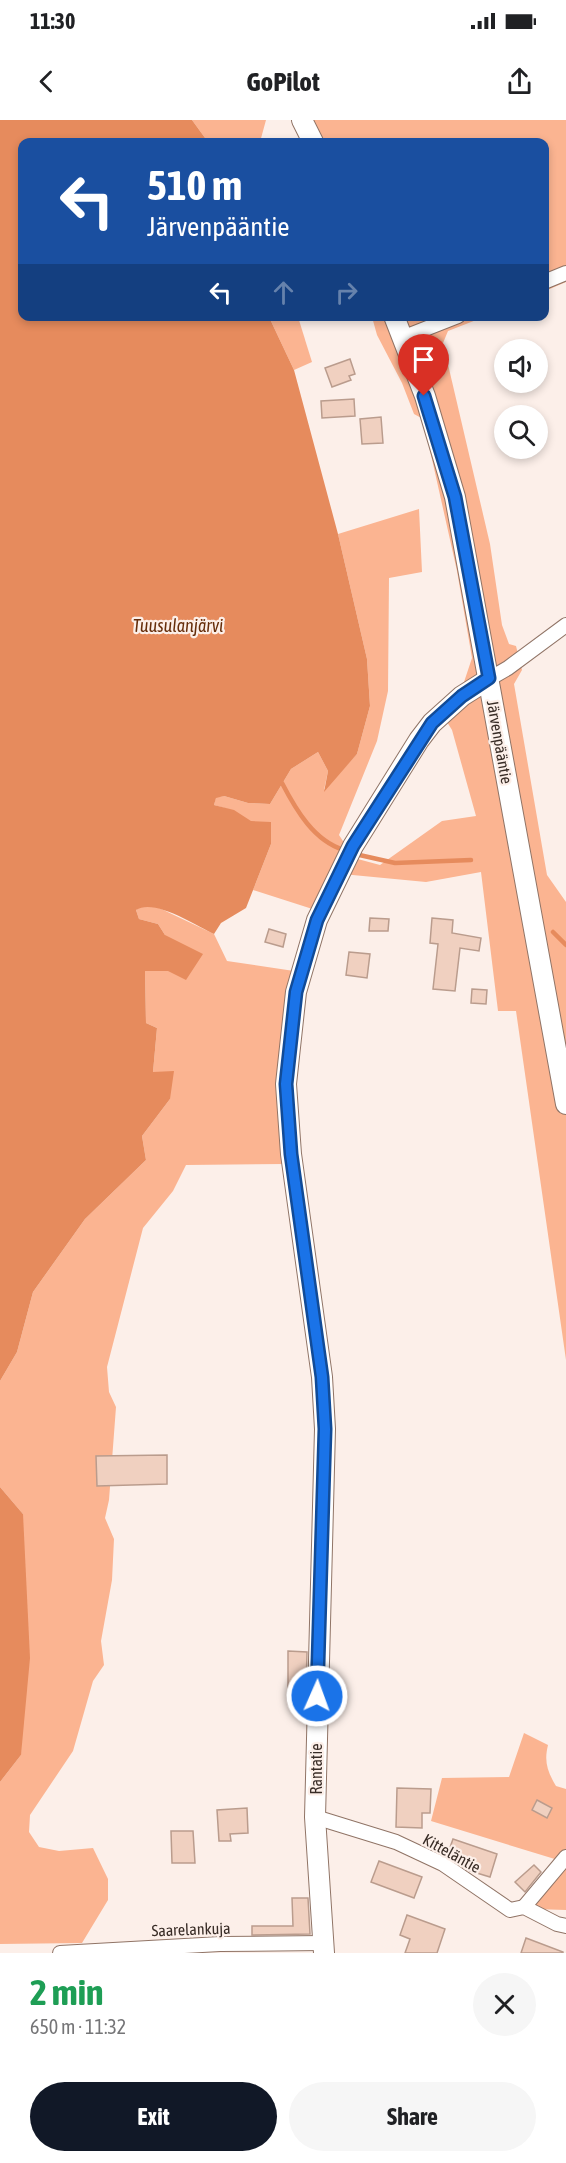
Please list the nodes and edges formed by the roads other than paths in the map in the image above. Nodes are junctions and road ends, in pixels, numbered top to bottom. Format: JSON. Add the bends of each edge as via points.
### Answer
{"nodes":[{"id":1,"x":302,"y":120,"type":"edge"},
{"id":2,"x":311,"y":138,"type":"edge"},
{"id":3,"x":566,"y":273,"type":"edge"},
{"id":4,"x":549,"y":280,"type":"edge"},
{"id":5,"x":396,"y":321,"type":"edge"},
{"id":6,"x":445,"y":321,"type":"edge"},
{"id":7,"x":402,"y":338,"type":"junction"},
{"id":8,"x":566,"y":625,"type":"edge"},
{"id":9,"x":489,"y":678,"type":"junction"},
{"id":10,"x":566,"y":1104,"type":"edge"},
{"id":11,"x":315,"y":1817,"type":"junction"},
{"id":12,"x":566,"y":1857,"type":"edge"},
{"id":13,"x":524,"y":1907,"type":"junction"},
{"id":14,"x":566,"y":1926,"type":"edge"},
{"id":15,"x":324,"y":1948,"type":"edge"},
{"id":16,"x":60,"y":1953,"type":"edge"}],
"edges":[{"from":1,"to":2,"type":"street"},
{"from":3,"to":4,"type":"street"},
{"from":5,"to":7,"type":"street","name":"Järvenpääntie"},
{"from":6,"to":7,"type":"street"},
{"from":7,"to":9,"type":"street","name":"Järvenpääntie","via":[[455,497]]},
{"from":8,"to":9,"type":"street"},
{"from":9,"to":10,"type":"street","name":"Järvenpääntie"},
{"from":9,"to":11,"type":"street","name":"Rantatie","via":[[432,723],[353,846],[317,920],[296,992],[286,1084],[325,1429]]},
{"from":11,"to":13,"type":"street","name":"Kitteläntie","via":[[396,1842],[443,1864],[510,1910]]},
{"from":11,"to":15,"type":"street","name":"Rantatie"},
{"from":12,"to":13,"type":"street"},
{"from":13,"to":14,"type":"street","name":"Kitteläntie"},
{"from":15,"to":16,"type":"street","name":"Saarelankuja","via":[[220,1944]]}]}
